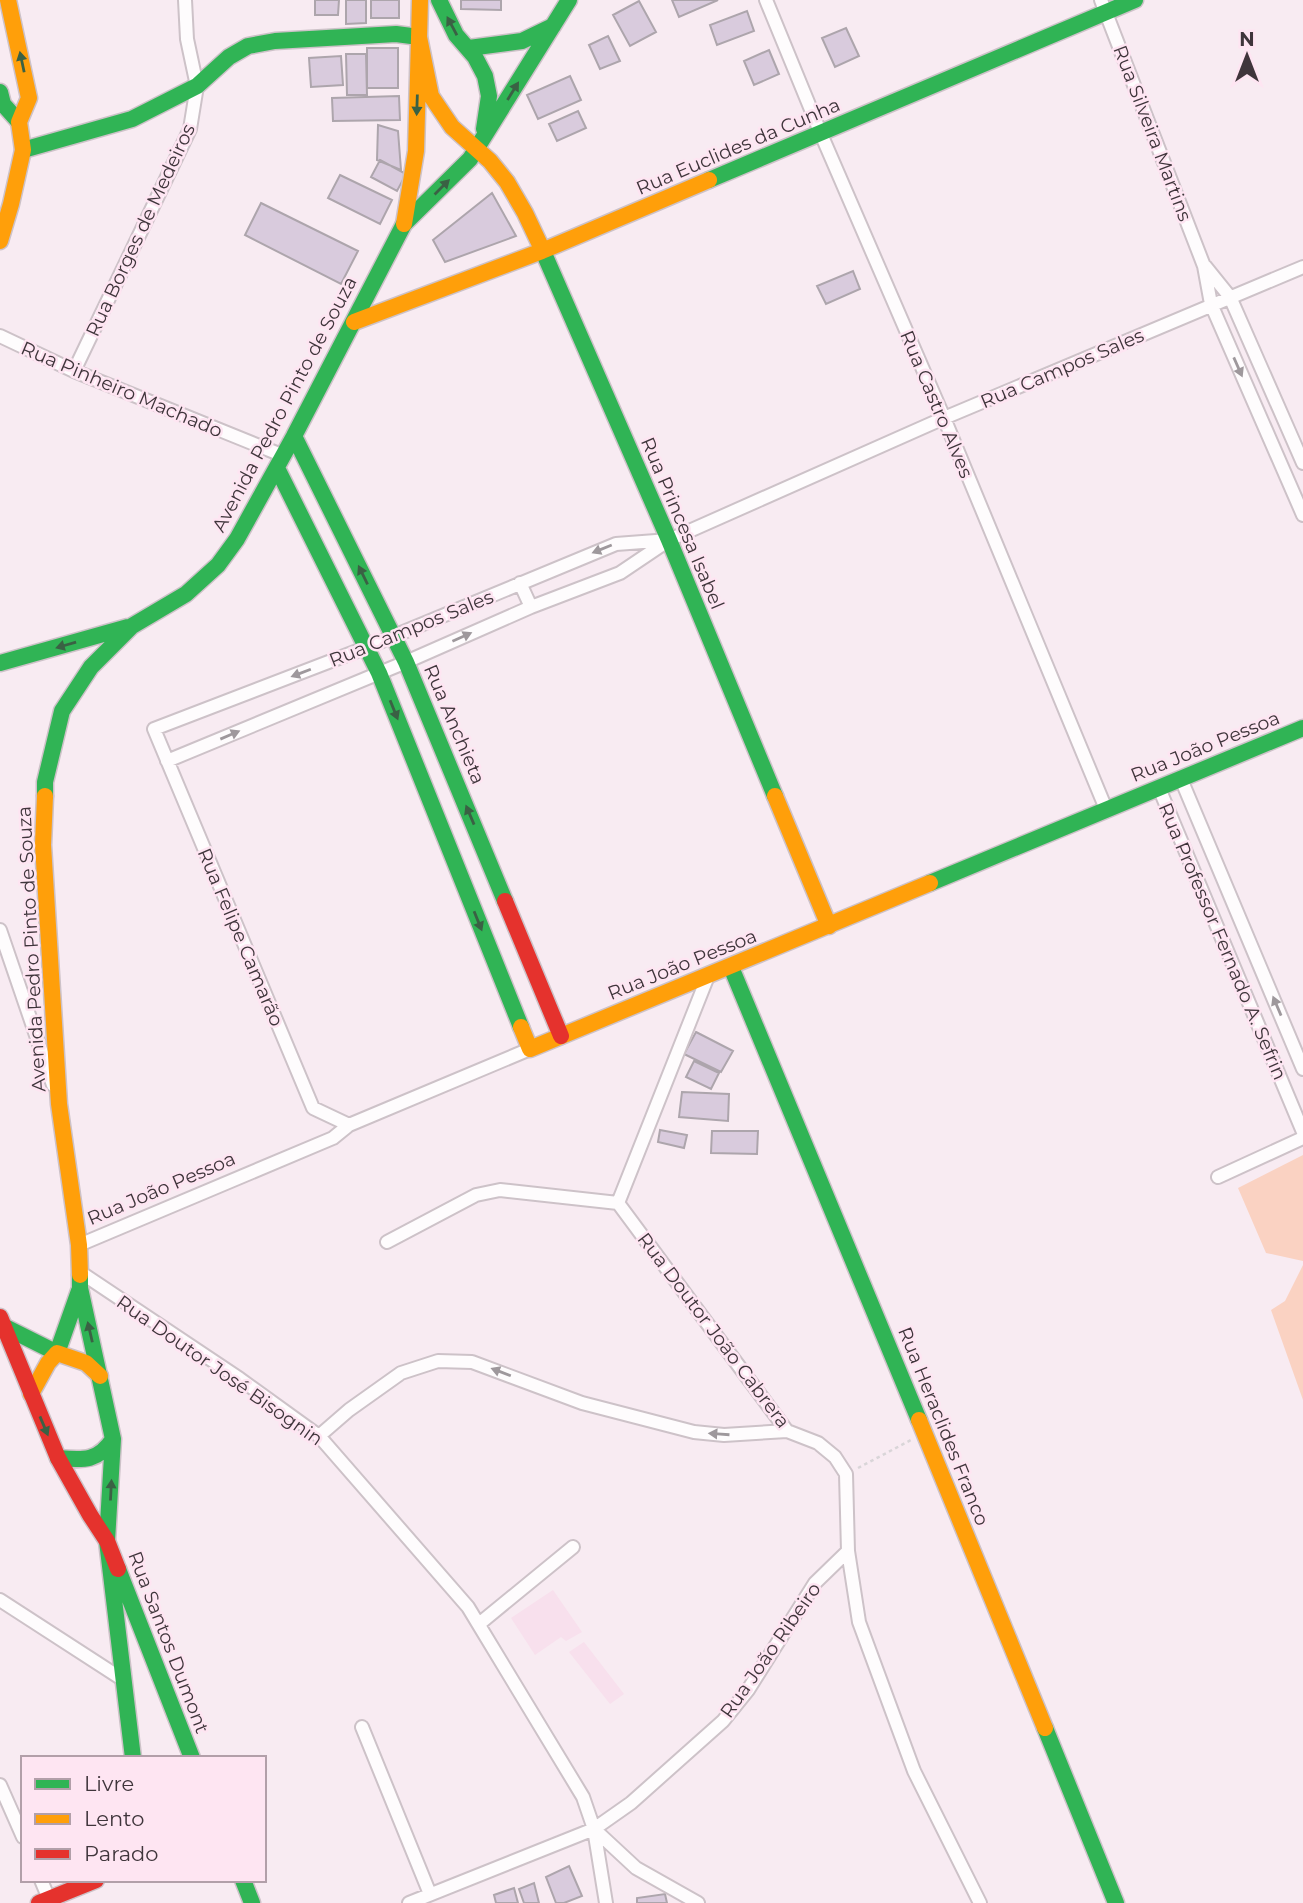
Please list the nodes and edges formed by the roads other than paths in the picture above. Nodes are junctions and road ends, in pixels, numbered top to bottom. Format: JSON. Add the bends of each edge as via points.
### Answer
{"nodes":[{"id":1,"x":8,"y":0,"type":"edge"},
{"id":2,"x":185,"y":0,"type":"edge"},
{"id":3,"x":420,"y":0,"type":"edge"},
{"id":4,"x":439,"y":0,"type":"edge"},
{"id":5,"x":569,"y":0,"type":"edge"},
{"id":6,"x":766,"y":0,"type":"edge"},
{"id":7,"x":1135,"y":0,"type":"edge"},
{"id":8,"x":1104,"y":6,"type":"edge"},
{"id":9,"x":553,"y":26,"type":"junction"},
{"id":10,"x":419,"y":37,"type":"junction"},
{"id":11,"x":468,"y":48,"type":"junction"},
{"id":12,"x":197,"y":86,"type":"junction"},
{"id":13,"x":0,"y":92,"type":"edge"},
{"id":14,"x":19,"y":122,"type":"junction"},
{"id":15,"x":821,"y":134,"type":"junction"},
{"id":16,"x":477,"y":149,"type":"junction"},
{"id":17,"x":23,"y":150,"type":"junction"},
{"id":18,"x":404,"y":224,"type":"junction"},
{"id":19,"x":0,"y":241,"type":"edge"},
{"id":20,"x":542,"y":251,"type":"junction"},
{"id":21,"x":1205,"y":266,"type":"junction"},
{"id":22,"x":1303,"y":267,"type":"edge"},
{"id":23,"x":1230,"y":297,"type":"junction"},
{"id":24,"x":1211,"y":304,"type":"junction"},
{"id":25,"x":354,"y":322,"type":"junction"},
{"id":26,"x":0,"y":337,"type":"edge"},
{"id":27,"x":74,"y":371,"type":"junction"},
{"id":28,"x":944,"y":418,"type":"junction"},
{"id":29,"x":294,"y":436,"type":"junction"},
{"id":30,"x":1300,"y":457,"type":"edge"},
{"id":31,"x":1279,"y":460,"type":"junction"},
{"id":32,"x":280,"y":462,"type":"junction"},
{"id":33,"x":1303,"y":515,"type":"edge"},
{"id":34,"x":669,"y":540,"type":"junction"},
{"id":35,"x":520,"y":583,"type":"junction"},
{"id":36,"x":531,"y":607,"type":"junction"},
{"id":37,"x":132,"y":626,"type":"junction"},
{"id":38,"x":394,"y":636,"type":"junction"},
{"id":39,"x":365,"y":648,"type":"junction"},
{"id":40,"x":406,"y":662,"type":"junction"},
{"id":41,"x":0,"y":663,"type":"edge"},
{"id":42,"x":379,"y":673,"type":"junction"},
{"id":43,"x":1303,"y":728,"type":"edge"},
{"id":44,"x":155,"y":729,"type":"joint"},
{"id":45,"x":167,"y":761,"type":"junction"},
{"id":46,"x":1181,"y":779,"type":"junction"},
{"id":47,"x":1159,"y":788,"type":"junction"},
{"id":48,"x":1105,"y":809,"type":"junction"},
{"id":49,"x":467,"y":851,"type":"junction"},
{"id":50,"x":829,"y":926,"type":"junction"},
{"id":51,"x":0,"y":930,"type":"edge"},
{"id":52,"x":731,"y":967,"type":"junction"},
{"id":53,"x":708,"y":976,"type":"junction"},
{"id":54,"x":561,"y":1036,"type":"junction"},
{"id":55,"x":530,"y":1049,"type":"junction"},
{"id":56,"x":1303,"y":1069,"type":"edge"},
{"id":57,"x":59,"y":1104,"type":"junction"},
{"id":58,"x":349,"y":1125,"type":"junction"},
{"id":59,"x":1303,"y":1132,"type":"edge"},
{"id":60,"x":1303,"y":1138,"type":"edge"},
{"id":61,"x":1218,"y":1177,"type":"dead end"},
{"id":62,"x":618,"y":1203,"type":"junction"},
{"id":63,"x":387,"y":1242,"type":"dead end"},
{"id":64,"x":79,"y":1245,"type":"junction"},
{"id":65,"x":80,"y":1280,"type":"junction"},
{"id":66,"x":1,"y":1321,"type":"edge"},
{"id":67,"x":57,"y":1353,"type":"junction"},
{"id":68,"x":100,"y":1376,"type":"junction"},
{"id":69,"x":31,"y":1394,"type":"junction"},
{"id":70,"x":787,"y":1431,"type":"junction"},
{"id":71,"x":319,"y":1436,"type":"junction"},
{"id":72,"x":113,"y":1439,"type":"junction"},
{"id":73,"x":58,"y":1458,"type":"junction"},
{"id":74,"x":107,"y":1541,"type":"junction"},
{"id":75,"x":573,"y":1547,"type":"dead end"},
{"id":76,"x":848,"y":1551,"type":"junction"},
{"id":77,"x":0,"y":1600,"type":"edge"},
{"id":78,"x":479,"y":1624,"type":"junction"},
{"id":79,"x":122,"y":1679,"type":"junction"},
{"id":80,"x":362,"y":1727,"type":"dead end"},
{"id":81,"x":133,"y":1756,"type":"edge"},
{"id":82,"x":191,"y":1756,"type":"edge"},
{"id":83,"x":0,"y":1785,"type":"edge"},
{"id":84,"x":594,"y":1829,"type":"junction"},
{"id":85,"x":21,"y":1832,"type":"edge"},
{"id":86,"x":41,"y":1882,"type":"edge"},
{"id":87,"x":91,"y":1882,"type":"edge"},
{"id":88,"x":244,"y":1882,"type":"edge"},
{"id":89,"x":430,"y":1894,"type":"junction"},
{"id":90,"x":44,"y":1901,"type":"edge"},
{"id":91,"x":252,"y":1903,"type":"edge"},
{"id":92,"x":409,"y":1903,"type":"edge"},
{"id":93,"x":606,"y":1903,"type":"edge"},
{"id":94,"x":698,"y":1903,"type":"edge"},
{"id":95,"x":980,"y":1903,"type":"edge"},
{"id":96,"x":1115,"y":1903,"type":"edge"}],
"edges":[{"from":14,"to":1,"type":"main road","one_way":true,"via":[[29,98]]},
{"from":2,"to":12,"type":"street"},
{"from":3,"to":10,"type":"main road","name":"Avenida Pedro Pinto de Souza"},
{"from":11,"to":4,"type":"main road","one_way":true,"via":[[457,37]]},
{"from":5,"to":9,"type":"main road"},
{"from":6,"to":15,"type":"street","name":"Rua Castro Alves"},
{"from":7,"to":8,"type":"main road","name":"Rua Euclides da Cunha"},
{"from":8,"to":15,"type":"main road","name":"Rua Euclides da Cunha"},
{"from":8,"to":21,"type":"street","name":"Rua Silveira Martins"},
{"from":9,"to":11,"type":"main road","via":[[522,41]]},
{"from":16,"to":9,"type":"main road","one_way":true},
{"from":10,"to":12,"type":"main road","via":[[396,34],[248,46]]},
{"from":10,"to":16,"type":"main road","name":"Rua Princesa Isabel","via":[[431,96],[452,127]]},
{"from":10,"to":18,"type":"main road","name":"Avenida Pedro Pinto de Souza","one_way":true,"via":[[416,151]]},
{"from":11,"to":16,"type":"main road","via":[[490,88],[489,114]]},
{"from":12,"to":17,"type":"main road","via":[[132,119]]},
{"from":12,"to":27,"type":"street","name":"Rua Borges de Medeiros","via":[[190,129]]},
{"from":13,"to":14,"type":"main road","via":[[2,104]]},
{"from":14,"to":17,"type":"main road"},
{"from":15,"to":20,"type":"main road","name":"Rua Euclides da Cunha"},
{"from":15,"to":28,"type":"street","name":"Rua Castro Alves"},
{"from":18,"to":16,"type":"main road","name":"Avenida Pedro Pinto de Souza","one_way":true},
{"from":16,"to":20,"type":"main road","name":"Rua Princesa Isabel","via":[[507,183]]},
{"from":17,"to":19,"type":"main road"},
{"from":18,"to":25,"type":"main road","name":"Avenida Pedro Pinto de Souza"},
{"from":20,"to":25,"type":"main road","name":"Rua Euclides da Cunha"},
{"from":20,"to":34,"type":"main road","name":"Rua Princesa Isabel"},
{"from":21,"to":23,"type":"street","name":"Rua Silveira Martins"},
{"from":21,"to":24,"type":"street","name":"Rua Silveira Martins"},
{"from":22,"to":23,"type":"street","name":"Rua Campos Sales"},
{"from":23,"to":24,"type":"street","name":"Rua Campos Sales"},
{"from":23,"to":30,"type":"street","name":"Rua Silveira Martins"},
{"from":24,"to":28,"type":"street","name":"Rua Campos Sales"},
{"from":24,"to":31,"type":"street","name":"Rua Silveira Martins","one_way":true},
{"from":25,"to":29,"type":"main road","name":"Avenida Pedro Pinto de Souza"},
{"from":26,"to":27,"type":"street","name":"Rua Pinheiro Machado"},
{"from":27,"to":32,"type":"street","name":"Rua Pinheiro Machado"},
{"from":28,"to":34,"type":"street","name":"Rua Campos Sales"},
{"from":28,"to":48,"type":"street","name":"Rua Castro Alves"},
{"from":29,"to":32,"type":"main road","name":"Avenida Pedro Pinto de Souza"},
{"from":38,"to":29,"type":"main road","name":"Rua Anchieta","one_way":true},
{"from":30,"to":31,"type":"street"},
{"from":31,"to":33,"type":"street","name":"Rua Silveira Martins"},
{"from":32,"to":37,"type":"main road","name":"Avenida Pedro Pinto de Souza","via":[[218,565],[186,594]]},
{"from":32,"to":39,"type":"main road","name":"Rua Anchieta"},
{"from":34,"to":35,"type":"street","name":"Rua Campos Sales","one_way":true,"via":[[616,544]]},
{"from":34,"to":36,"type":"street","name":"Rua Campos Sales","via":[[621,573]]},
{"from":34,"to":50,"type":"main road","name":"Rua Princesa Isabel"},
{"from":35,"to":36,"type":"street"},
{"from":35,"to":38,"type":"street","name":"Rua Campos Sales"},
{"from":40,"to":36,"type":"street","name":"Rua Campos Sales","one_way":true},
{"from":37,"to":41,"type":"main road","one_way":true},
{"from":37,"to":57,"type":"main road","name":"Avenida Pedro Pinto de Souza","via":[[91,667],[62,711],[45,782],[43,845]]},
{"from":38,"to":39,"type":"street","name":"Rua Campos Sales"},
{"from":38,"to":40,"type":"main road","name":"Rua Anchieta"},
{"from":39,"to":42,"type":"main road","name":"Rua Anchieta"},
{"from":39,"to":44,"type":"street","name":"Rua Campos Sales","one_way":true},
{"from":40,"to":42,"type":"street","name":"Rua Campos Sales"},
{"from":49,"to":40,"type":"main road","name":"Rua Anchieta","one_way":true},
{"from":45,"to":42,"type":"street","name":"Rua Campos Sales","one_way":true},
{"from":42,"to":49,"type":"main road","name":"Rua Anchieta","one_way":true},
{"from":43,"to":46,"type":"main road","name":"Rua João Pessoa"},
{"from":44,"to":45,"type":"street","name":"Rua Felipe Camarão"},
{"from":45,"to":58,"type":"street","name":"Rua Felipe Camarão","via":[[313,1108]]},
{"from":46,"to":47,"type":"main road","name":"Rua João Pessoa"},
{"from":56,"to":46,"type":"street","name":"Rua Professor Fernado A. Sefrin","one_way":true},
{"from":47,"to":48,"type":"main road","name":"Rua João Pessoa"},
{"from":47,"to":59,"type":"street","name":"Rua Professor Fernado A. Sefrin"},
{"from":48,"to":50,"type":"main road","name":"Rua João Pessoa"},
{"from":49,"to":54,"type":"main road","name":"Rua Anchieta"},
{"from":49,"to":55,"type":"main road","name":"Rua Anchieta","one_way":true},
{"from":50,"to":52,"type":"main road","name":"Rua João Pessoa"},
{"from":51,"to":57,"type":"street"},
{"from":52,"to":53,"type":"main road","name":"Rua João Pessoa"},
{"from":52,"to":96,"type":"main road","name":"Rua Heraclides Franco"},
{"from":53,"to":54,"type":"main road","name":"Rua João Pessoa"},
{"from":53,"to":62,"type":"street"},
{"from":54,"to":55,"type":"main road","name":"Rua João Pessoa"},
{"from":55,"to":58,"type":"street","name":"Rua João Pessoa"},
{"from":57,"to":64,"type":"main road","name":"Avenida Pedro Pinto de Souza"},
{"from":58,"to":64,"type":"street","name":"Rua João Pessoa","via":[[333,1138]]},
{"from":60,"to":61,"type":"street"},
{"from":62,"to":63,"type":"street","via":[[500,1190],[475,1195]]},
{"from":62,"to":70,"type":"street","name":"Rua Doutor João Cabrera"},
{"from":64,"to":65,"type":"main road","name":"Avenida Pedro Pinto de Souza"},
{"from":65,"to":67,"type":"main road","name":"Avenida Pedro Pinto de Souza"},
{"from":68,"to":65,"type":"main road","name":"Avenida Pedro Pinto de Souza","one_way":true},
{"from":65,"to":71,"type":"street","name":"Rua Doutor José Bisognin","via":[[240,1379]]},
{"from":66,"to":67,"type":"main road"},
{"from":66,"to":69,"type":"main road","name":"Rua Santos Dumont"},
{"from":67,"to":68,"type":"main road","via":[[80,1359]]},
{"from":67,"to":69,"type":"main road"},
{"from":68,"to":72,"type":"main road","name":"Rua Santos Dumont"},
{"from":69,"to":73,"type":"main road","name":"Rua Santos Dumont","one_way":true},
{"from":70,"to":71,"type":"street","one_way":true,"via":[[694,1432],[582,1403],[472,1362],[438,1361],[401,1373]]},
{"from":70,"to":76,"type":"street","name":"Rua Doutor João Cabrera","via":[[818,1443],[846,1474]]},
{"from":71,"to":78,"type":"street","name":"Rua Doutor José Bisognin"},
{"from":72,"to":73,"type":"main road","via":[[96,1457]]},
{"from":74,"to":72,"type":"main road","name":"Rua Santos Dumont","one_way":true},
{"from":73,"to":74,"type":"main road","name":"Rua Santos Dumont"},
{"from":74,"to":79,"type":"main road"},
{"from":74,"to":82,"type":"main road","name":"Rua Santos Dumont"},
{"from":75,"to":78,"type":"street"},
{"from":76,"to":84,"type":"street","name":"Rua João Ribeiro","via":[[815,1583],[748,1690],[723,1721],[631,1803]]},
{"from":76,"to":95,"type":"street","via":[[859,1622],[910,1758]]},
{"from":77,"to":79,"type":"street"},
{"from":78,"to":84,"type":"street","name":"Rua Doutor José Bisognin","via":[[583,1797]]},
{"from":79,"to":81,"type":"main road"},
{"from":80,"to":89,"type":"street"},
{"from":83,"to":85,"type":"street"},
{"from":84,"to":89,"type":"street","name":"Rua João Ribeiro"},
{"from":84,"to":93,"type":"street","name":"Rua Doutor José Bisognin"},
{"from":84,"to":94,"type":"street","via":[[636,1868]]},
{"from":86,"to":90,"type":"street"},
{"from":87,"to":90,"type":"main road"},
{"from":88,"to":91,"type":"main road"},
{"from":89,"to":92,"type":"street","name":"Rua João Ribeiro"}]}
